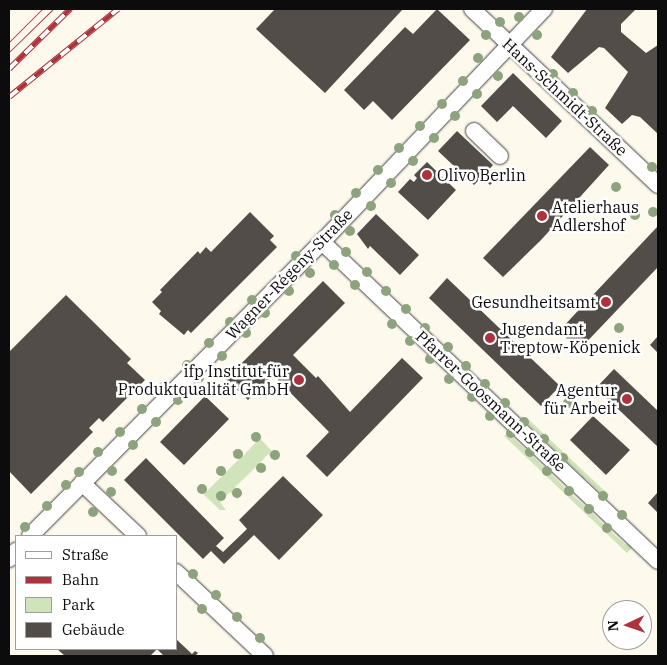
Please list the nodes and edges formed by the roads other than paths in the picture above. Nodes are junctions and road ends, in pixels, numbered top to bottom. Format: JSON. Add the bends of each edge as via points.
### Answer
{"nodes":[{"id":1,"x":472,"y":9,"type":"edge"},
{"id":2,"x":544,"y":9,"type":"edge"},
{"id":3,"x":509,"y":45,"type":"junction"},
{"id":4,"x":474,"y":131,"type":"dead end"},
{"id":5,"x":500,"y":156,"type":"dead end"},
{"id":6,"x":658,"y":185,"type":"edge"},
{"id":7,"x":322,"y":242,"type":"junction"},
{"id":8,"x":82,"y":483,"type":"junction"},
{"id":9,"x":31,"y":535,"type":"edge"},
{"id":10,"x":137,"y":535,"type":"edge"},
{"id":11,"x":658,"y":561,"type":"edge"},
{"id":12,"x":178,"y":574,"type":"edge"},
{"id":13,"x":265,"y":656,"type":"edge"}],
"edges":[{"from":1,"to":3,"type":"street","name":"Hans-Schmidt-Straße"},
{"from":2,"to":3,"type":"street","name":"Wagner-Régeny-Straße"},
{"from":3,"to":6,"type":"street","name":"Hans-Schmidt-Straße"},
{"from":3,"to":7,"type":"street","name":"Wagner-Régeny-Straße"},
{"from":4,"to":5,"type":"street"},
{"from":7,"to":8,"type":"street","name":"Wagner-Régeny-Straße"},
{"from":7,"to":11,"type":"street","name":"Pfarrer-Goosmann-Straße"},
{"from":8,"to":9,"type":"street","name":"Wagner-Régeny-Straße"},
{"from":8,"to":10,"type":"street"},
{"from":12,"to":13,"type":"street"}]}
